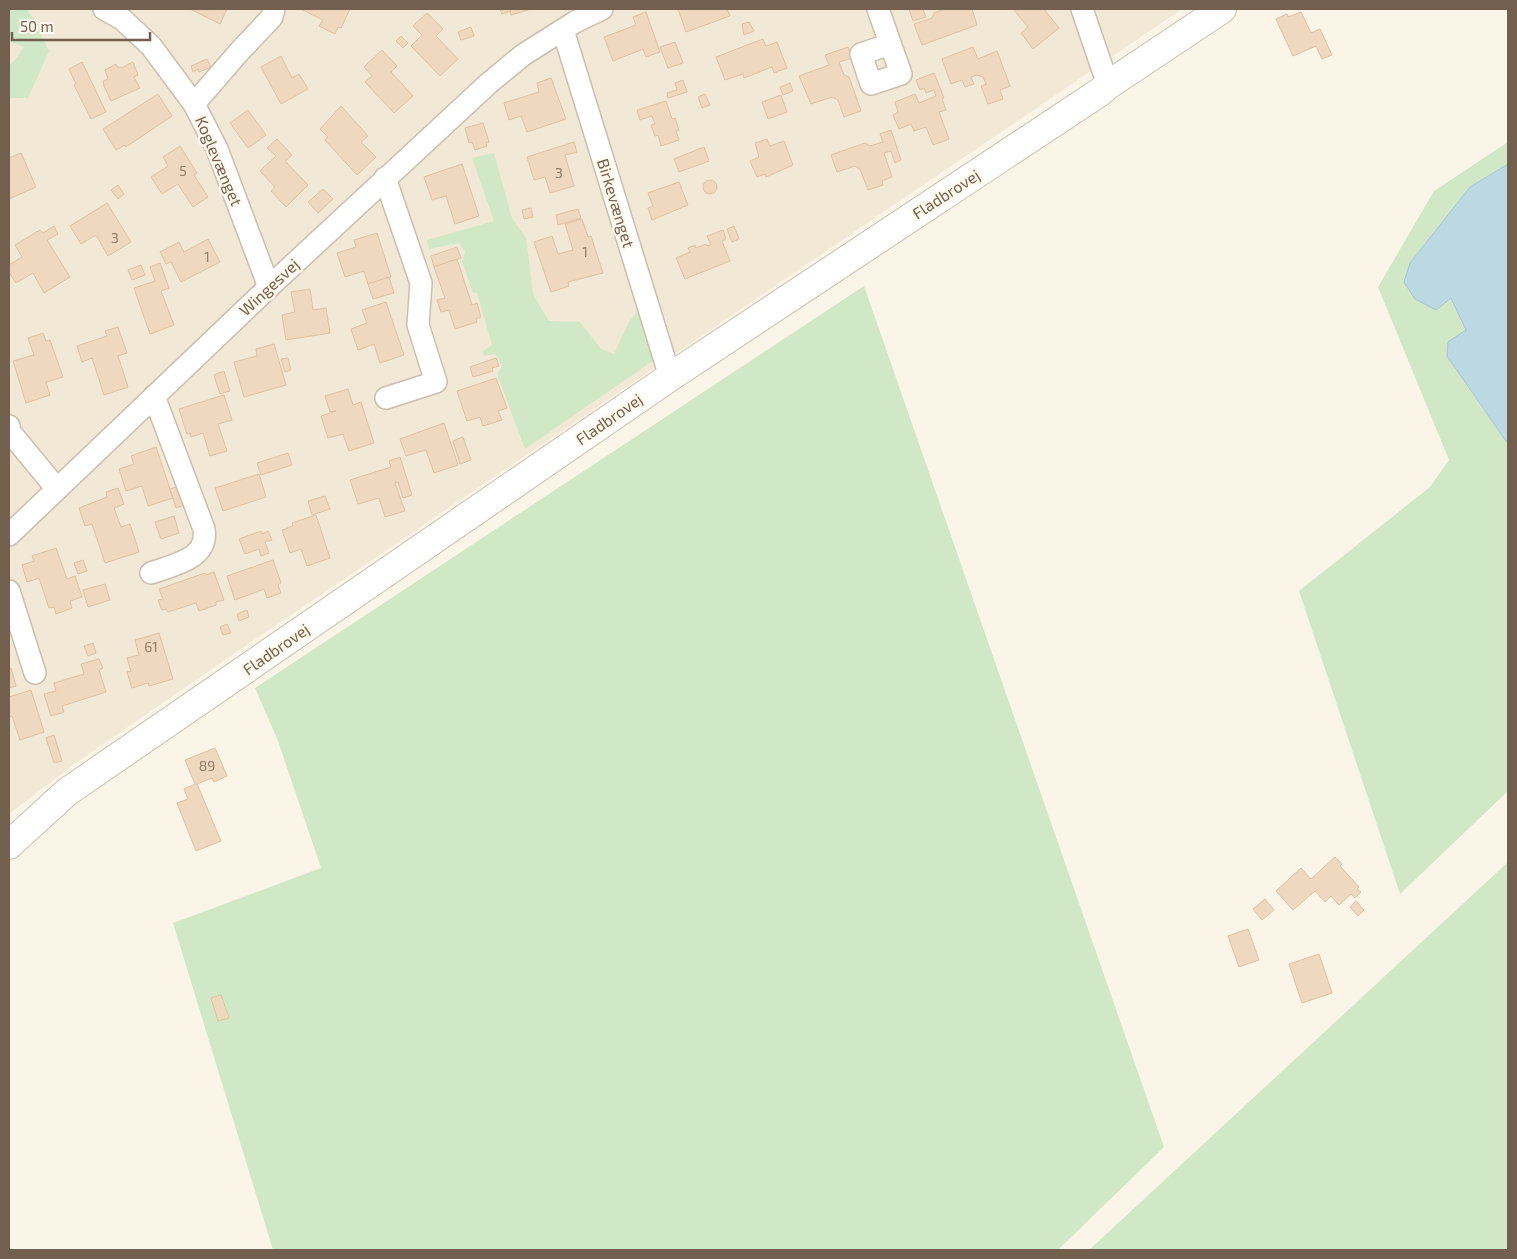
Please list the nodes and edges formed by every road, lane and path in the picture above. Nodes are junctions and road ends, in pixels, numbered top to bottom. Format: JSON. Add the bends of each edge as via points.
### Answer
{"nodes":[{"id":1,"x":104,"y":9,"type":"edge"},
{"id":2,"x":274,"y":9,"type":"edge"},
{"id":3,"x":602,"y":9,"type":"edge"},
{"id":4,"x":878,"y":9,"type":"edge"},
{"id":5,"x":1082,"y":9,"type":"edge"},
{"id":6,"x":1222,"y":9,"type":"edge"},
{"id":7,"x":570,"y":20,"type":"edge"},
{"id":8,"x":890,"y":44,"type":"dead end"},
{"id":9,"x":1108,"y":85,"type":"junction"},
{"id":10,"x":194,"y":104,"type":"junction"},
{"id":11,"x":385,"y":178,"type":"junction"},
{"id":12,"x":269,"y":287,"type":"junction"},
{"id":13,"x":670,"y":377,"type":"junction"},
{"id":14,"x":154,"y":396,"type":"junction"},
{"id":15,"x":386,"y":398,"type":"dead end"},
{"id":16,"x":9,"y":426,"type":"edge"},
{"id":17,"x":57,"y":488,"type":"junction"},
{"id":18,"x":9,"y":535,"type":"edge"},
{"id":19,"x":151,"y":573,"type":"dead end"},
{"id":20,"x":9,"y":591,"type":"edge"},
{"id":21,"x":35,"y":673,"type":"dead end"},
{"id":22,"x":9,"y":845,"type":"edge"}],
"edges":[{"from":1,"to":10,"type":"street","name":"Koglevænget","via":[[151,46]]},
{"from":2,"to":10,"type":"street","via":[[272,17]]},
{"from":3,"to":7,"type":"street","name":"Wingesvej"},
{"from":4,"to":8,"type":"street"},
{"from":5,"to":9,"type":"street"},
{"from":6,"to":9,"type":"main road","name":"Fladbrovej"},
{"from":7,"to":11,"type":"street","name":"Wingesvej","via":[[489,82]]},
{"from":7,"to":13,"type":"street","name":"Birkevænget"},
{"from":9,"to":13,"type":"main road","name":"Fladbrovej"},
{"from":10,"to":12,"type":"street","name":"Koglevænget","via":[[217,149]]},
{"from":11,"to":12,"type":"street","name":"Wingesvej"},
{"from":11,"to":15,"type":"street","via":[[421,283],[418,325],[436,382]]},
{"from":12,"to":14,"type":"street","name":"Wingesvej"},
{"from":13,"to":22,"type":"main road","name":"Fladbrovej","via":[[67,792]]},
{"from":14,"to":17,"type":"street","name":"Wingesvej"},
{"from":14,"to":19,"type":"street","via":[[205,537],[195,555]]},
{"from":16,"to":17,"type":"street","via":[[10,432]]},
{"from":17,"to":18,"type":"street","name":"Wingesvej"},
{"from":20,"to":21,"type":"street"}]}
